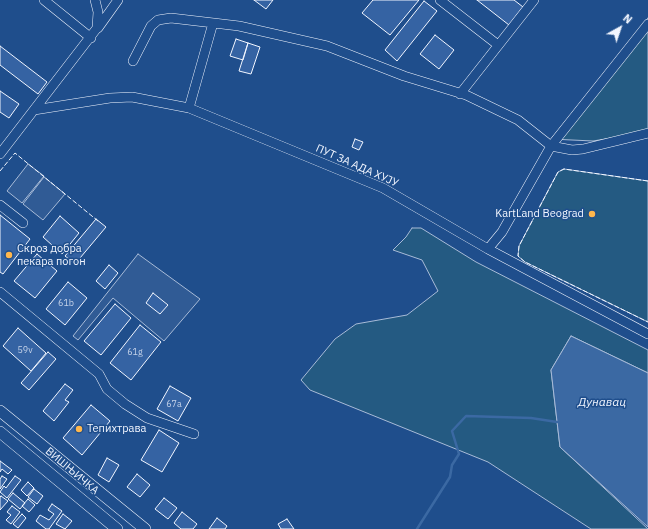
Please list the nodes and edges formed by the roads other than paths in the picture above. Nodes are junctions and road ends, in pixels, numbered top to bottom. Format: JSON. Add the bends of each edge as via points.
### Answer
{"nodes":[{"id":1,"x":44,"y":0,"type":"edge"},
{"id":2,"x":94,"y":0,"type":"edge"},
{"id":3,"x":118,"y":0,"type":"edge"},
{"id":4,"x":440,"y":0,"type":"edge"},
{"id":5,"x":534,"y":0,"type":"edge"},
{"id":6,"x":213,"y":23,"type":"junction"},
{"id":7,"x":648,"y":24,"type":"edge"},
{"id":8,"x":97,"y":28,"type":"junction"},
{"id":9,"x":91,"y":38,"type":"junction"},
{"id":10,"x":498,"y":45,"type":"junction"},
{"id":11,"x":133,"y":61,"type":"dead end"},
{"id":12,"x":460,"y":94,"type":"junction"},
{"id":13,"x":189,"y":108,"type":"junction"},
{"id":14,"x":34,"y":110,"type":"junction"},
{"id":15,"x":648,"y":133,"type":"edge"},
{"id":16,"x":551,"y":146,"type":"junction"},
{"id":17,"x":0,"y":154,"type":"edge"},
{"id":18,"x":0,"y":204,"type":"edge"},
{"id":19,"x":23,"y":223,"type":"dead end"},
{"id":20,"x":488,"y":249,"type":"junction"},
{"id":21,"x":0,"y":292,"type":"edge"},
{"id":22,"x":648,"y":334,"type":"edge"},
{"id":23,"x":0,"y":411,"type":"edge"},
{"id":24,"x":0,"y":432,"type":"edge"},
{"id":25,"x":194,"y":434,"type":"dead end"},
{"id":26,"x":117,"y":529,"type":"edge"},
{"id":27,"x":144,"y":529,"type":"edge"}],
"edges":[{"from":1,"to":9,"type":"lane"},
{"from":2,"to":8,"type":"lane","via":[[98,12]]},
{"from":3,"to":8,"type":"lane"},
{"from":4,"to":10,"type":"lane"},
{"from":5,"to":10,"type":"lane"},
{"from":6,"to":11,"type":"lane","via":[[171,18],[158,20],[151,26]]},
{"from":6,"to":12,"type":"lane","via":[[239,26],[327,46],[404,76]]},
{"from":6,"to":13,"type":"lane"},
{"from":7,"to":16,"type":"lane"},
{"from":8,"to":9,"type":"lane"},
{"from":9,"to":14,"type":"lane"},
{"from":10,"to":12,"type":"lane"},
{"from":12,"to":16,"type":"lane","via":[[518,120]]},
{"from":13,"to":14,"type":"lane","name":"ПУТ ЗА АДА ХУЈУ","via":[[132,97]]},
{"from":13,"to":20,"type":"lane","name":"ПУТ ЗА АДА ХУЈУ","via":[[383,188]]},
{"from":14,"to":17,"type":"lane"},
{"from":15,"to":16,"type":"lane","via":[[583,149],[572,150]]},
{"from":16,"to":20,"type":"lane","via":[[502,232]]},
{"from":18,"to":19,"type":"lane"},
{"from":20,"to":22,"type":"lane","name":"ПУТ ЗА АДА ХУЈУ"},
{"from":21,"to":25,"type":"lane","via":[[99,374],[107,389],[125,404],[147,418]]},
{"from":23,"to":27,"type":"main road","name":"ВИШЊИЧКА"},
{"from":24,"to":26,"type":"main road","name":"ВИШЊИЧКА"}]}
